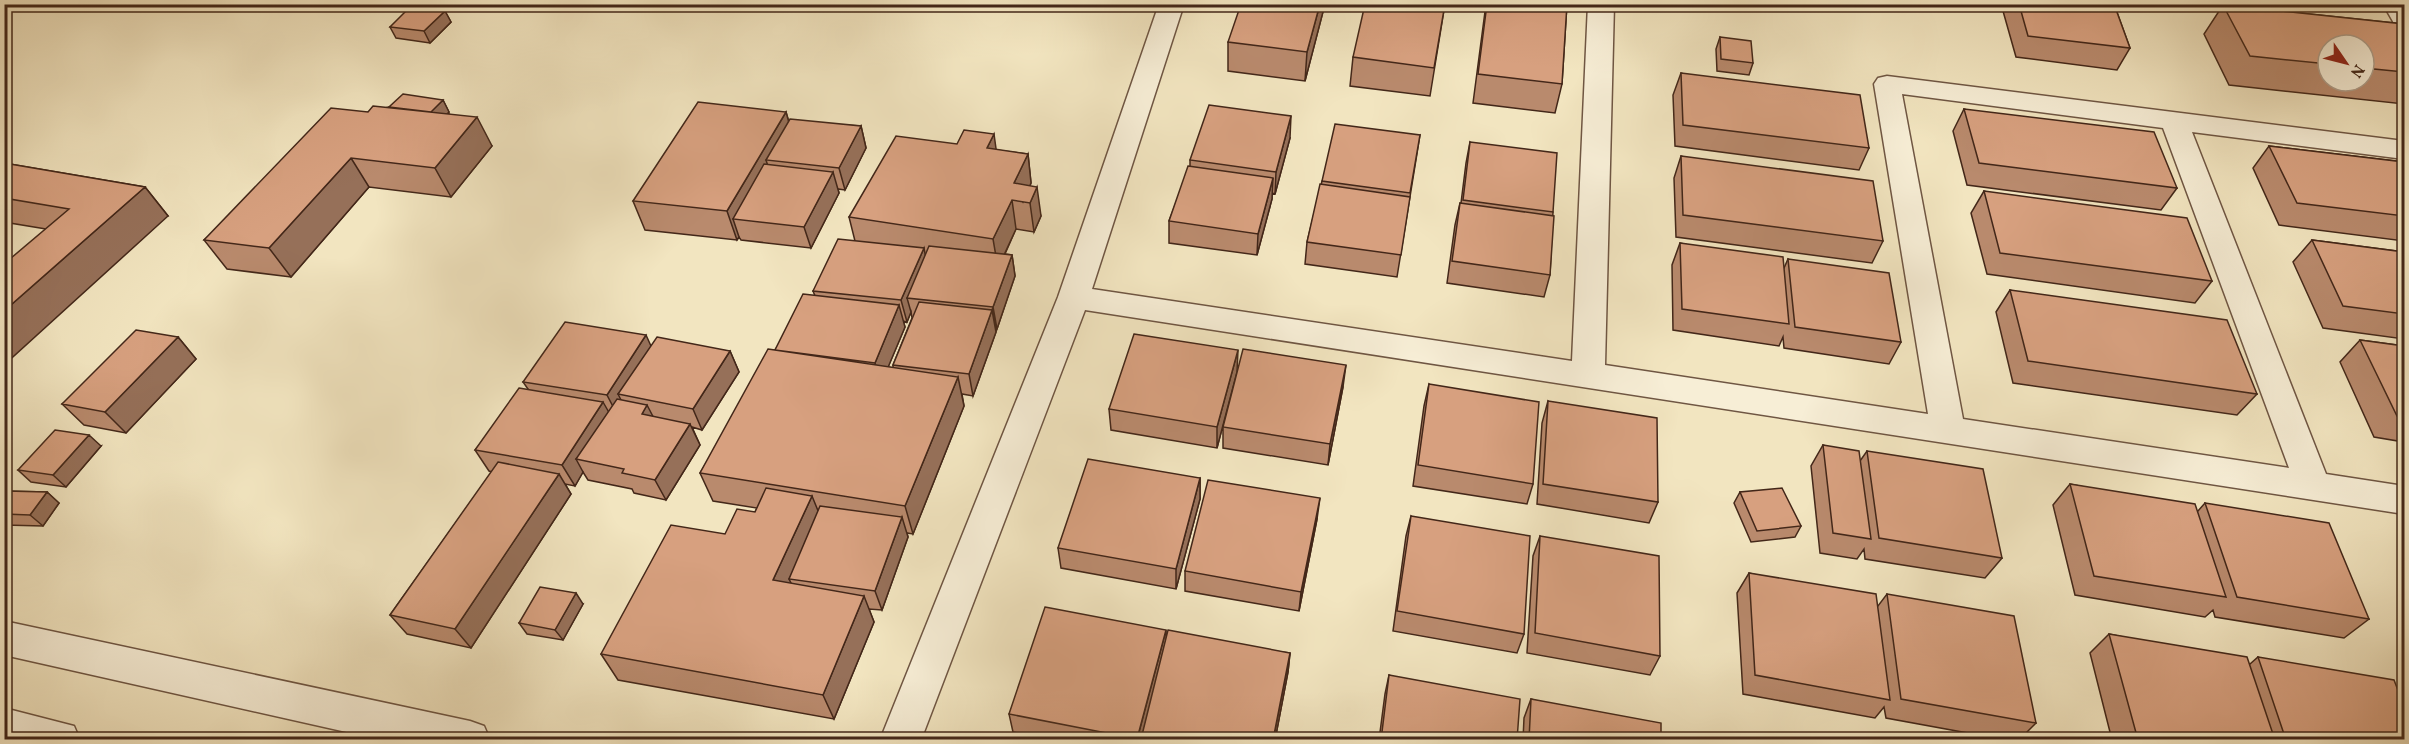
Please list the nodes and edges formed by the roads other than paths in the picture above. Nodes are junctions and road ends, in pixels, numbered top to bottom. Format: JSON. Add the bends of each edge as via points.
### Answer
{"nodes":[{"id":1,"x":1173,"y":4,"type":"edge"},
{"id":2,"x":1601,"y":4,"type":"edge"},
{"id":3,"x":2395,"y":4,"type":"edge"},
{"id":4,"x":2404,"y":20,"type":"edge"},
{"id":5,"x":2174,"y":121,"type":"junction"},
{"id":6,"x":2404,"y":150,"type":"edge"},
{"id":7,"x":1074,"y":297,"type":"junction"},
{"id":8,"x":1588,"y":375,"type":"junction"},
{"id":9,"x":1948,"y":430,"type":"junction"},
{"id":10,"x":2313,"y":486,"type":"junction"},
{"id":11,"x":2404,"y":500,"type":"edge"},
{"id":12,"x":4,"y":638,"type":"edge"},
{"id":13,"x":4,"y":727,"type":"edge"},
{"id":14,"x":60,"y":740,"type":"edge"},
{"id":15,"x":470,"y":740,"type":"edge"},
{"id":16,"x":900,"y":740,"type":"edge"}],
"edges":[{"from":1,"to":7,"type":"street"},
{"from":2,"to":8,"type":"street"},
{"from":3,"to":4,"type":"street"},
{"from":5,"to":6,"type":"street"},
{"from":5,"to":9,"type":"street","via":[[1887,84]]},
{"from":5,"to":10,"type":"street"},
{"from":7,"to":8,"type":"street"},
{"from":7,"to":16,"type":"street"},
{"from":8,"to":9,"type":"street"},
{"from":9,"to":10,"type":"street"},
{"from":10,"to":11,"type":"street"},
{"from":12,"to":15,"type":"street"},
{"from":13,"to":14,"type":"street"}]}
